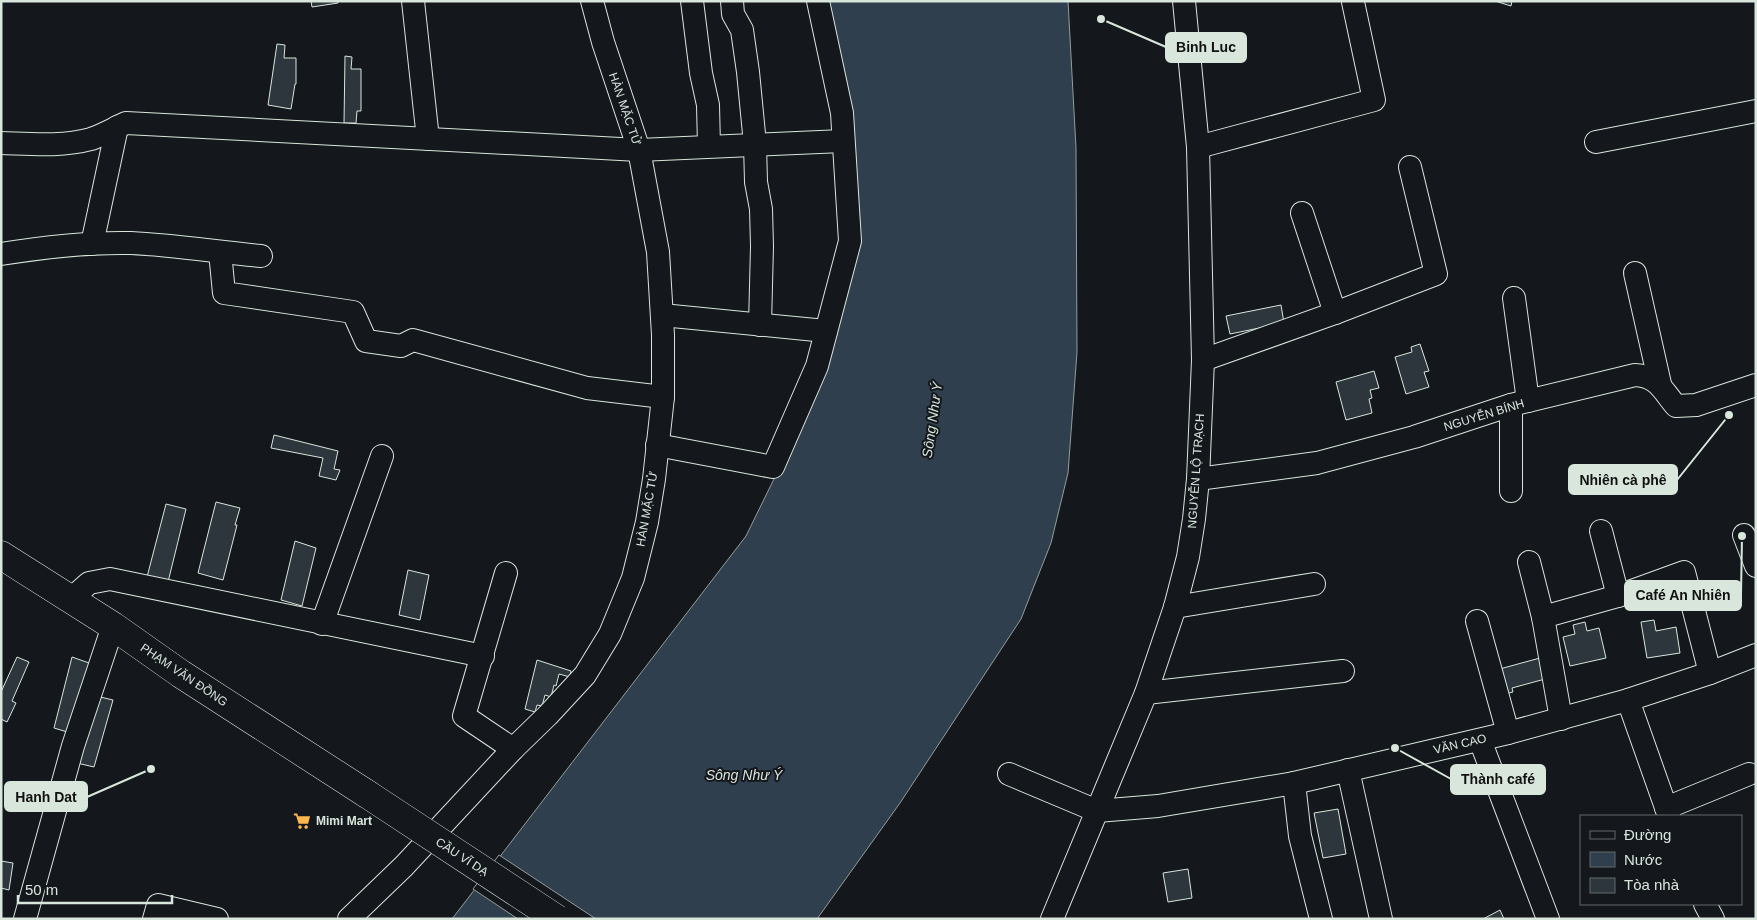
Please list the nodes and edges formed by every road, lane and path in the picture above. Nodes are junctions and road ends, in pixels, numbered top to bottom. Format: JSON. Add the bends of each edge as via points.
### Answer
{"nodes":[{"id":1,"x":413,"y":1,"type":"edge"},
{"id":2,"x":592,"y":1,"type":"edge"},
{"id":3,"x":692,"y":1,"type":"edge"},
{"id":4,"x":732,"y":1,"type":"edge"},
{"id":5,"x":818,"y":1,"type":"edge"},
{"id":6,"x":1184,"y":1,"type":"edge"},
{"id":7,"x":1353,"y":2,"type":"edge"},
{"id":8,"x":1756,"y":111,"type":"edge"},
{"id":9,"x":117,"y":127,"type":"junction"},
{"id":10,"x":428,"y":139,"type":"junction"},
{"id":11,"x":843,"y":141,"type":"junction"},
{"id":12,"x":1596,"y":142,"type":"dead end"},
{"id":13,"x":1,"y":143,"type":"edge"},
{"id":14,"x":755,"y":144,"type":"junction"},
{"id":15,"x":709,"y":146,"type":"junction"},
{"id":16,"x":1198,"y":147,"type":"junction"},
{"id":17,"x":639,"y":150,"type":"junction"},
{"id":18,"x":1410,"y":167,"type":"dead end"},
{"id":19,"x":1302,"y":213,"type":"dead end"},
{"id":20,"x":92,"y":244,"type":"junction"},
{"id":21,"x":220,"y":252,"type":"junction"},
{"id":22,"x":1,"y":254,"type":"edge"},
{"id":23,"x":261,"y":256,"type":"dead end"},
{"id":24,"x":1635,"y":273,"type":"dead end"},
{"id":25,"x":1514,"y":298,"type":"dead end"},
{"id":26,"x":1335,"y":313,"type":"junction"},
{"id":27,"x":662,"y":315,"type":"junction"},
{"id":28,"x":760,"y":325,"type":"junction"},
{"id":29,"x":826,"y":331,"type":"junction"},
{"id":30,"x":1203,"y":360,"type":"junction"},
{"id":31,"x":1660,"y":384,"type":"junction"},
{"id":32,"x":1756,"y":385,"type":"edge"},
{"id":33,"x":663,"y":397,"type":"junction"},
{"id":34,"x":1520,"y":403,"type":"junction"},
{"id":35,"x":657,"y":445,"type":"junction"},
{"id":36,"x":382,"y":456,"type":"dead end"},
{"id":37,"x":1198,"y":478,"type":"junction"},
{"id":38,"x":1511,"y":491,"type":"dead end"},
{"id":39,"x":1601,"y":531,"type":"dead end"},
{"id":40,"x":1744,"y":534,"type":"dead end"},
{"id":41,"x":1,"y":555,"type":"edge"},
{"id":42,"x":1529,"y":562,"type":"dead end"},
{"id":43,"x":1756,"y":566,"type":"edge"},
{"id":44,"x":506,"y":572,"type":"dead end"},
{"id":45,"x":1314,"y":584,"type":"dead end"},
{"id":46,"x":1618,"y":596,"type":"junction"},
{"id":47,"x":71,"y":599,"type":"junction"},
{"id":48,"x":1175,"y":607,"type":"junction"},
{"id":49,"x":1543,"y":617,"type":"junction"},
{"id":50,"x":1477,"y":621,"type":"dead end"},
{"id":51,"x":322,"y":624,"type":"junction"},
{"id":52,"x":113,"y":626,"type":"junction"},
{"id":53,"x":1756,"y":655,"type":"edge"},
{"id":54,"x":483,"y":656,"type":"junction"},
{"id":55,"x":1343,"y":671,"type":"dead end"},
{"id":56,"x":1710,"y":673,"type":"junction"},
{"id":57,"x":1146,"y":693,"type":"junction"},
{"id":58,"x":1628,"y":700,"type":"junction"},
{"id":59,"x":1561,"y":719,"type":"junction"},
{"id":60,"x":1508,"y":733,"type":"junction"},
{"id":61,"x":1480,"y":740,"type":"junction"},
{"id":62,"x":513,"y":749,"type":"junction"},
{"id":63,"x":1348,"y":770,"type":"junction"},
{"id":64,"x":1009,"y":774,"type":"dead end"},
{"id":65,"x":1749,"y":774,"type":"dead end"},
{"id":66,"x":1294,"y":783,"type":"junction"},
{"id":67,"x":367,"y":794,"type":"joint"},
{"id":68,"x":1096,"y":811,"type":"junction"},
{"id":69,"x":1666,"y":813,"type":"edge"},
{"id":70,"x":1706,"y":905,"type":"edge"},
{"id":71,"x":25,"y":919,"type":"edge"},
{"id":72,"x":154,"y":919,"type":"edge"},
{"id":73,"x":217,"y":919,"type":"edge"},
{"id":74,"x":349,"y":919,"type":"edge"},
{"id":75,"x":557,"y":919,"type":"edge"},
{"id":76,"x":1052,"y":919,"type":"edge"},
{"id":77,"x":1321,"y":919,"type":"edge"},
{"id":78,"x":1381,"y":919,"type":"edge"},
{"id":79,"x":1548,"y":919,"type":"edge"},
{"id":80,"x":1713,"y":919,"type":"edge"}],
"edges":[{"from":1,"to":10,"type":"street"},
{"from":2,"to":17,"type":"street","name":"HÀN MẶC TỬ"},
{"from":3,"to":15,"type":"street","via":[[708,105]]},
{"from":4,"to":14,"type":"street","via":[[733,14],[742,30]]},
{"from":5,"to":11,"type":"street","via":[[842,112]]},
{"from":6,"to":16,"type":"street","name":"NGUYỄN LỘ TRẠCH"},
{"from":7,"to":16,"type":"street","via":[[1374,100]]},
{"from":8,"to":12,"type":"street"},
{"from":9,"to":10,"type":"street","via":[[126,123]]},
{"from":9,"to":13,"type":"street","via":[[75,142]]},
{"from":9,"to":20,"type":"street"},
{"from":10,"to":17,"type":"street"},
{"from":11,"to":14,"type":"street"},
{"from":11,"to":29,"type":"street","via":[[850,241]]},
{"from":14,"to":15,"type":"street"},
{"from":14,"to":28,"type":"street","via":[[762,226]]},
{"from":15,"to":17,"type":"street"},
{"from":16,"to":30,"type":"street","name":"NGUYỄN LỘ TRẠCH"},
{"from":17,"to":27,"type":"street","name":"HÀN MẶC TỬ","via":[[658,252]]},
{"from":18,"to":26,"type":"street","via":[[1436,274]]},
{"from":19,"to":26,"type":"street"},
{"from":20,"to":21,"type":"street","via":[[131,243]]},
{"from":20,"to":22,"type":"street"},
{"from":21,"to":23,"type":"street"},
{"from":21,"to":33,"type":"street","via":[[224,293],[353,312],[366,341],[401,346],[413,340],[586,388]]},
{"from":24,"to":31,"type":"street"},
{"from":25,"to":34,"type":"street"},
{"from":26,"to":30,"type":"street"},
{"from":27,"to":28,"type":"street"},
{"from":27,"to":33,"type":"street","name":"HÀN MẶC TỬ"},
{"from":28,"to":29,"type":"street"},
{"from":29,"to":35,"type":"street","via":[[817,366],[773,467]]},
{"from":30,"to":37,"type":"street","name":"NGUYỄN LỘ TRẠCH"},
{"from":31,"to":32,"type":"street","via":[[1676,406],[1696,405]]},
{"from":31,"to":34,"type":"street","name":"NGUYỄN BÍNH","via":[[1644,375],[1635,375]]},
{"from":33,"to":35,"type":"street","name":"HÀN MẶC TỬ"},
{"from":34,"to":37,"type":"street","name":"NGUYỄN BÍNH","via":[[1414,437],[1317,463]]},
{"from":34,"to":38,"type":"street"},
{"from":35,"to":62,"type":"street","name":"HÀN MẶC TỬ","via":[[647,522],[633,578],[610,634],[585,675]]},
{"from":36,"to":51,"type":"street"},
{"from":37,"to":48,"type":"street","name":"NGUYỄN LỘ TRẠCH","via":[[1188,557]]},
{"from":39,"to":46,"type":"street"},
{"from":40,"to":43,"type":"street"},
{"from":41,"to":47,"type":"main road","name":"PHẠM VĂN ĐỒNG"},
{"from":42,"to":49,"type":"street"},
{"from":44,"to":54,"type":"street"},
{"from":45,"to":48,"type":"street"},
{"from":46,"to":49,"type":"street"},
{"from":46,"to":56,"type":"street","via":[[1684,572]]},
{"from":47,"to":51,"type":"street","via":[[89,583],[110,579]]},
{"from":47,"to":52,"type":"main road","name":"PHẠM VĂN ĐỒNG"},
{"from":48,"to":57,"type":"street","name":"NGUYỄN LỘ TRẠCH"},
{"from":49,"to":59,"type":"street"},
{"from":50,"to":60,"type":"street"},
{"from":51,"to":54,"type":"street"},
{"from":52,"to":67,"type":"main road","name":"PHẠM VĂN ĐỒNG","via":[[181,674]]},
{"from":52,"to":71,"type":"street","via":[[72,746]]},
{"from":53,"to":56,"type":"street","name":"VĂN CAO"},
{"from":54,"to":62,"type":"street","via":[[464,716]]},
{"from":55,"to":57,"type":"street"},
{"from":56,"to":58,"type":"street","name":"VĂN CAO"},
{"from":57,"to":68,"type":"street","name":"NGUYỄN LỘ TRẠCH"},
{"from":58,"to":59,"type":"street","name":"VĂN CAO"},
{"from":58,"to":69,"type":"street"},
{"from":59,"to":60,"type":"street","name":"VĂN CAO"},
{"from":60,"to":61,"type":"street","name":"VĂN CAO"},
{"from":61,"to":63,"type":"street","name":"VĂN CAO"},
{"from":61,"to":79,"type":"street"},
{"from":62,"to":74,"type":"street","name":"HÀN MẶC TỬ","via":[[404,866]]},
{"from":63,"to":66,"type":"street","name":"VĂN CAO"},
{"from":63,"to":78,"type":"street"},
{"from":64,"to":68,"type":"street"},
{"from":65,"to":69,"type":"street"},
{"from":66,"to":68,"type":"street","name":"VĂN CAO","via":[[1158,806]]},
{"from":66,"to":77,"type":"street","via":[[1300,836]]},
{"from":67,"to":75,"type":"main road","name":"CẦU VĨ DẠ","bridge":true},
{"from":68,"to":76,"type":"street","name":"NGUYỄN LỘ TRẠCH"},
{"from":70,"to":80,"type":"street"},
{"from":72,"to":73,"type":"street","via":[[158,905]]}]}
